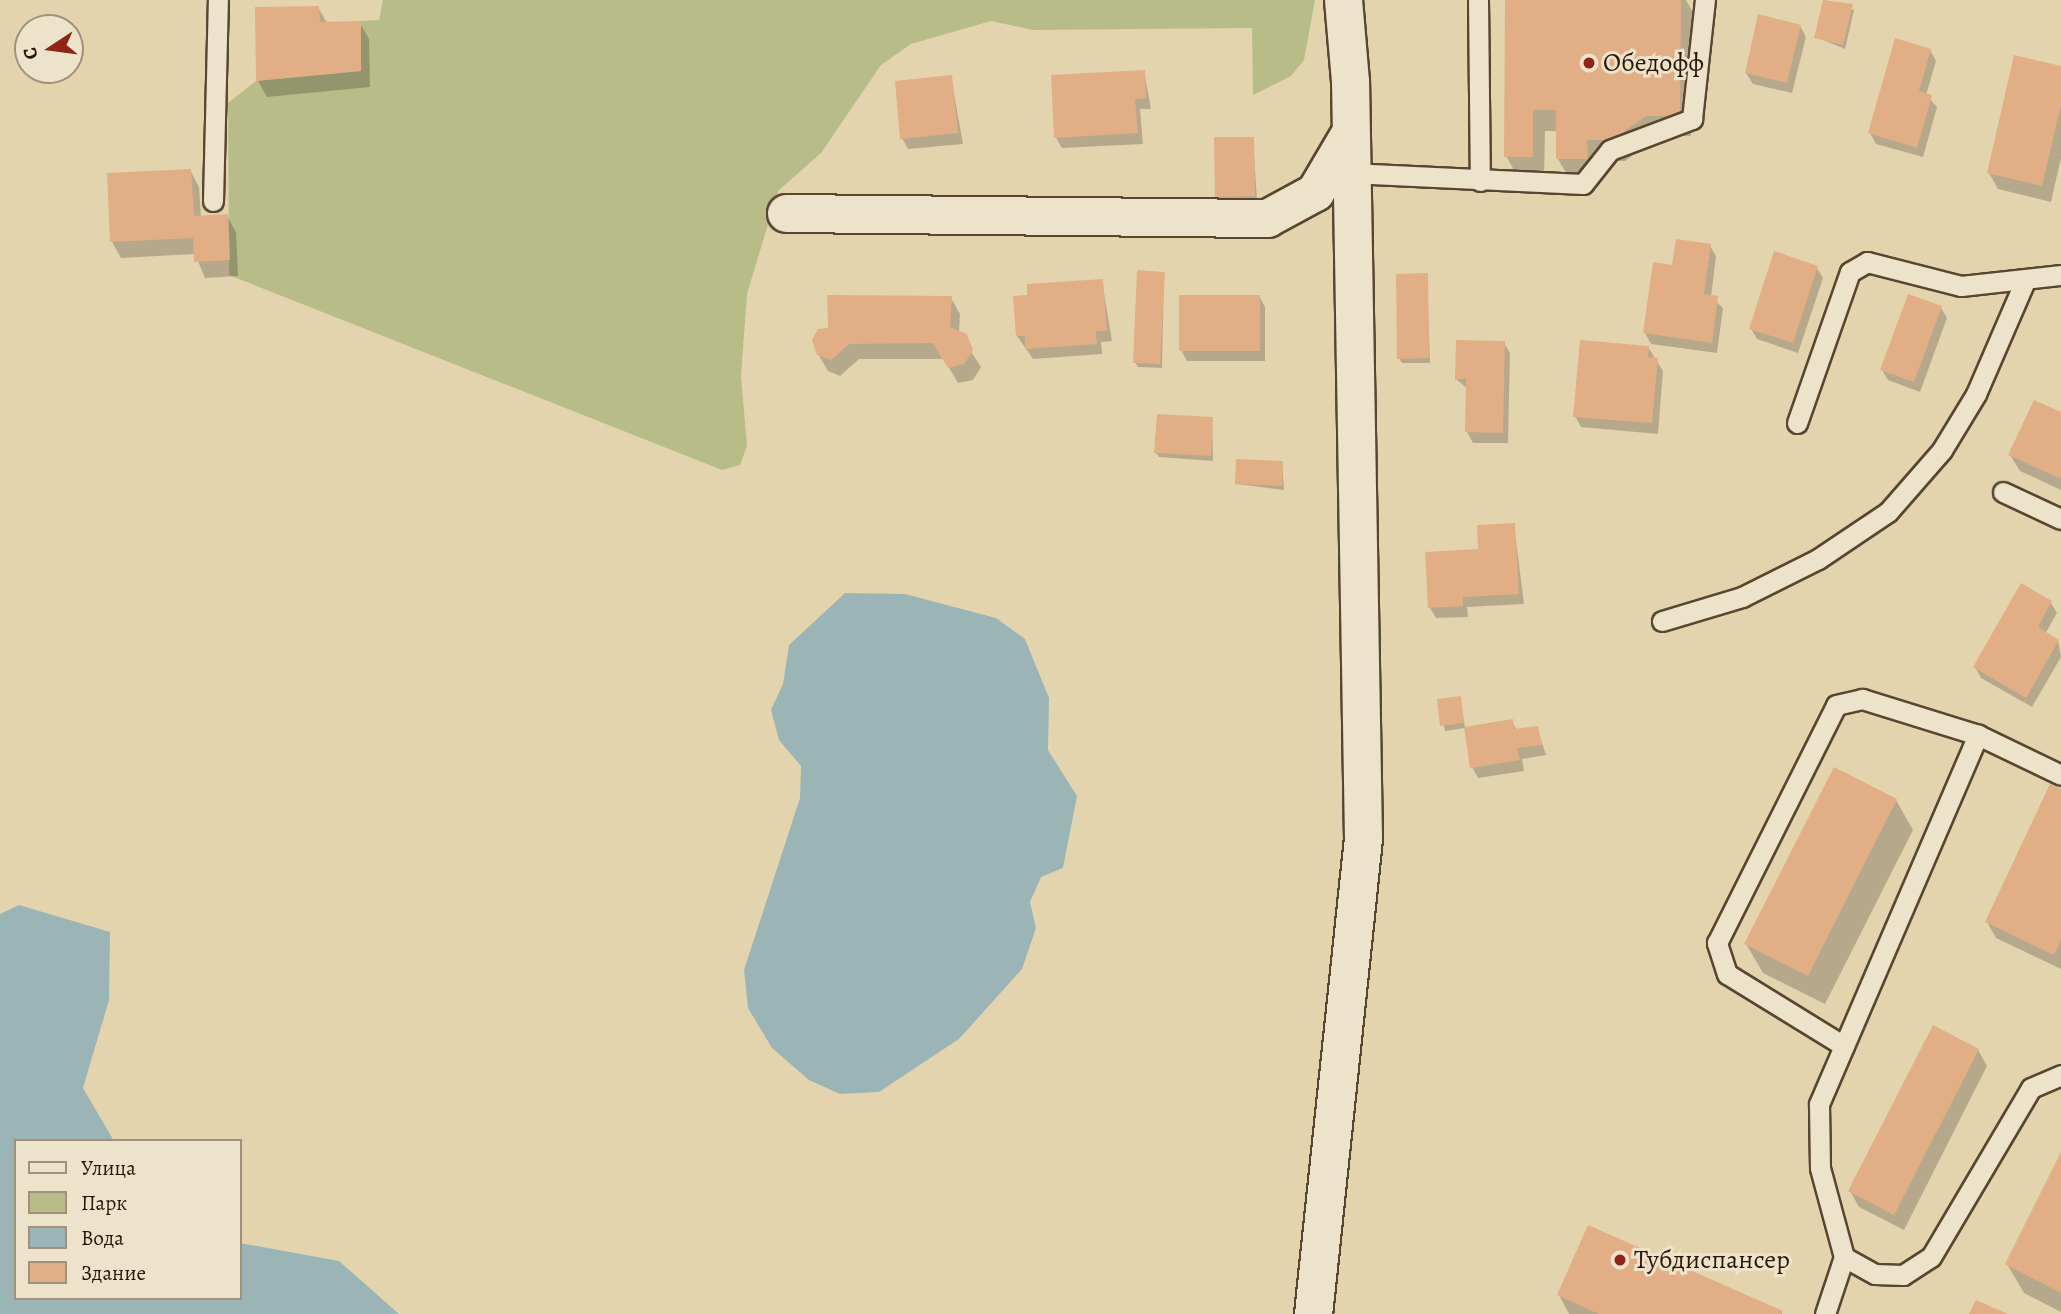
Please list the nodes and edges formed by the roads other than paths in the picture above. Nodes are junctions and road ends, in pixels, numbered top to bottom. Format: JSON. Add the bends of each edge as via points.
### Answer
{"nodes":[{"id":1,"x":218,"y":0,"type":"edge"},
{"id":2,"x":1343,"y":0,"type":"edge"},
{"id":3,"x":1478,"y":0,"type":"edge"},
{"id":4,"x":1705,"y":0,"type":"edge"},
{"id":5,"x":1350,"y":132,"type":"junction"},
{"id":6,"x":1350,"y":173,"type":"junction"},
{"id":7,"x":1480,"y":181,"type":"junction"},
{"id":8,"x":213,"y":201,"type":"dead end"},
{"id":9,"x":786,"y":213,"type":"dead end"},
{"id":10,"x":2061,"y":275,"type":"edge"},
{"id":11,"x":2025,"y":281,"type":"junction"},
{"id":12,"x":1797,"y":423,"type":"dead end"},
{"id":13,"x":2003,"y":492,"type":"dead end"},
{"id":14,"x":2061,"y":519,"type":"edge"},
{"id":15,"x":1662,"y":621,"type":"dead end"},
{"id":16,"x":1978,"y":735,"type":"junction"},
{"id":17,"x":2061,"y":775,"type":"edge"},
{"id":18,"x":1844,"y":1045,"type":"junction"},
{"id":19,"x":2061,"y":1075,"type":"edge"},
{"id":20,"x":1844,"y":1257,"type":"junction"},
{"id":21,"x":1313,"y":1314,"type":"edge"},
{"id":22,"x":1825,"y":1314,"type":"edge"}],
"edges":[{"from":1,"to":8,"type":"lane"},
{"from":2,"to":5,"type":"street"},
{"from":3,"to":7,"type":"lane"},
{"from":4,"to":7,"type":"lane","via":[[1698,98],[1685,125],[1610,150],[1583,184]]},
{"from":5,"to":6,"type":"street"},
{"from":5,"to":9,"type":"street","via":[[1315,192],[1267,218]]},
{"from":6,"to":7,"type":"lane"},
{"from":6,"to":21,"type":"street","via":[[1363,838]]},
{"from":10,"to":11,"type":"lane"},
{"from":11,"to":12,"type":"lane","via":[[1961,286],[1867,262],[1850,272]]},
{"from":11,"to":15,"type":"lane","via":[[1976,394],[1942,450],[1888,512],[1818,559],[1741,597]]},
{"from":13,"to":14,"type":"lane"},
{"from":16,"to":17,"type":"lane"},
{"from":16,"to":18,"type":"lane"},
{"from":16,"to":18,"type":"lane","via":[[1862,699],[1836,705],[1717,943],[1727,974]]},
{"from":18,"to":20,"type":"lane","via":[[1819,1104],[1821,1168]]},
{"from":19,"to":20,"type":"lane","via":[[2031,1088],[1931,1256],[1903,1275],[1875,1275]]},
{"from":20,"to":22,"type":"lane"}]}
